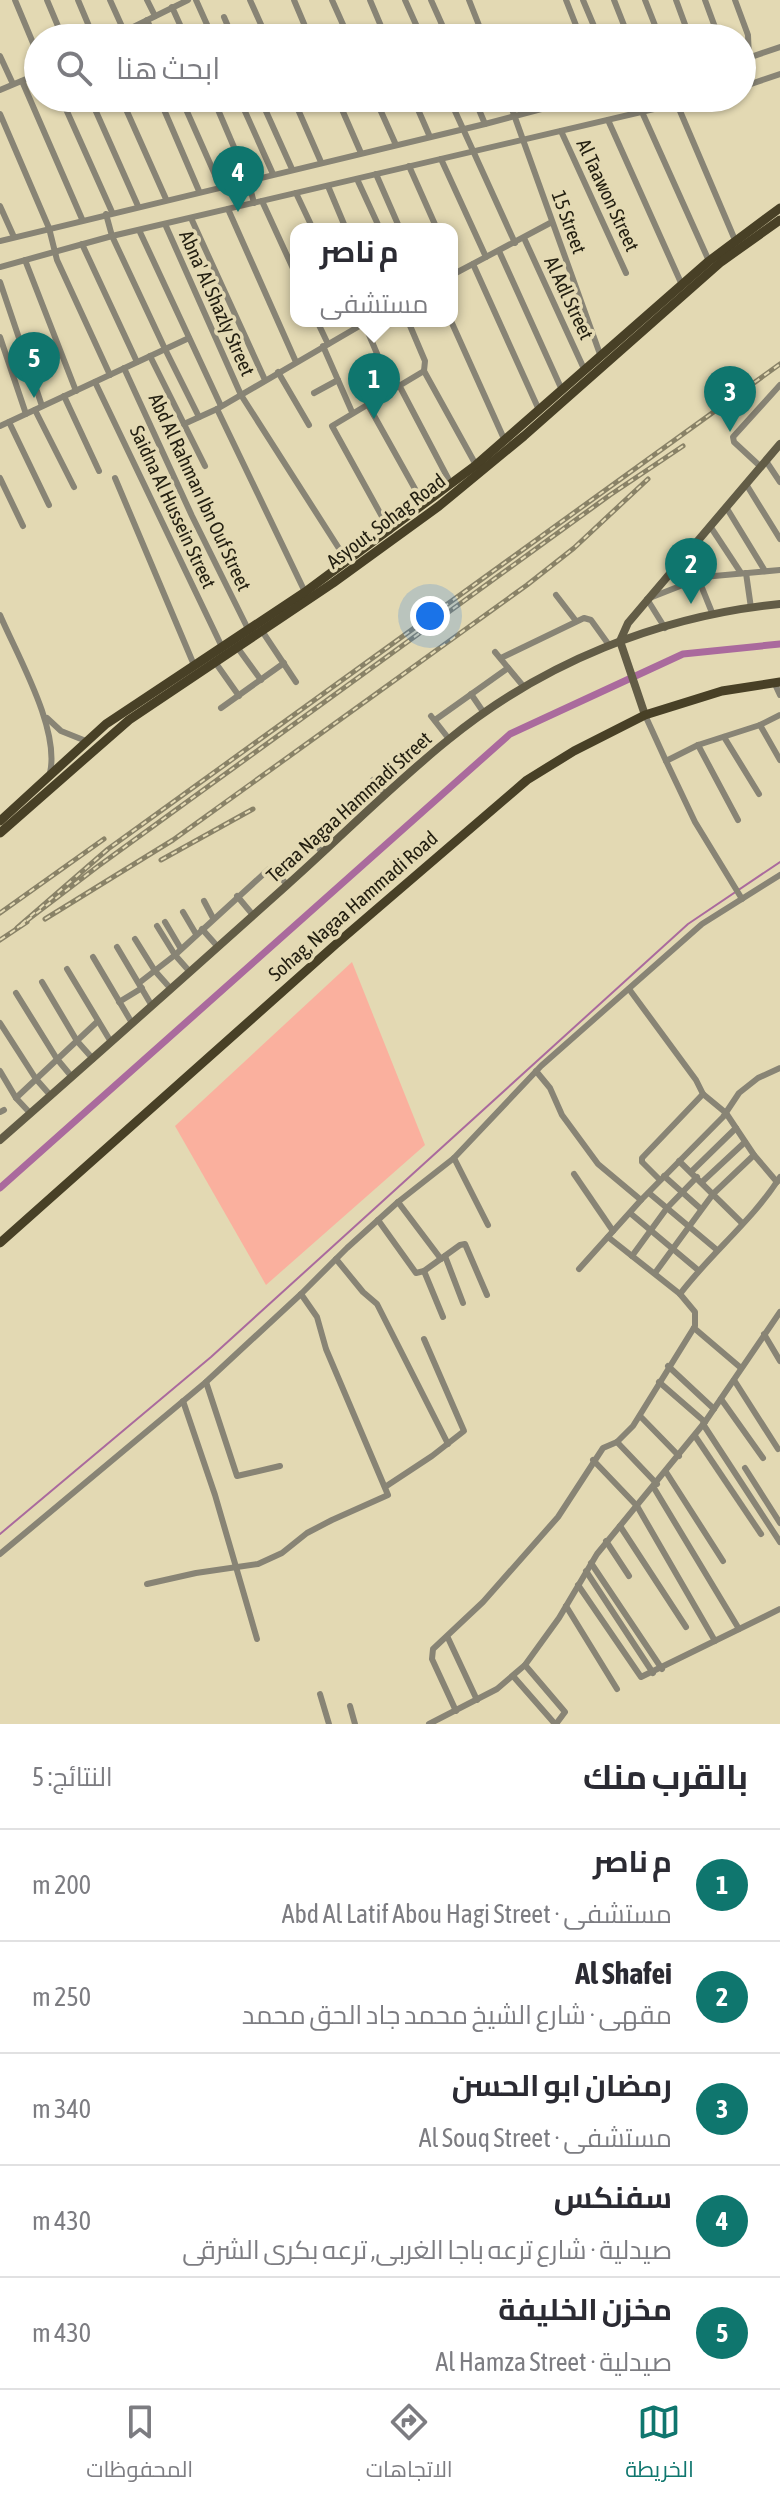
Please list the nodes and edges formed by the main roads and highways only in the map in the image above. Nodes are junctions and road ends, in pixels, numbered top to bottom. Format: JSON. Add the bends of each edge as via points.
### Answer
{"nodes":[{"id":1,"x":780,"y":208,"type":"edge"},
{"id":2,"x":780,"y":220,"type":"edge"},
{"id":3,"x":657,"y":312,"type":"junction"},
{"id":4,"x":437,"y":501,"type":"junction"},
{"id":5,"x":777,"y":682,"type":"edge"},
{"id":6,"x":89,"y":745,"type":"junction"},
{"id":7,"x":0,"y":821,"type":"edge"},
{"id":8,"x":0,"y":833,"type":"edge"},
{"id":9,"x":0,"y":1243,"type":"edge"}],
"edges":[{"from":1,"to":3,"type":"main road","name":"Asyout, Sohag Road","via":[[709,261]]},
{"from":2,"to":3,"type":"main road","name":"Asyout, Sohag Road"},
{"from":3,"to":4,"type":"main road","name":"Asyout, Sohag Road","via":[[524,436]]},
{"from":3,"to":4,"type":"main road","name":"Asyout, Sohag Road"},
{"from":4,"to":6,"type":"main road","name":"Asyout, Sohag Road","via":[[333,583]]},
{"from":4,"to":6,"type":"main road","name":"Asyout, Sohag Road","via":[[121,713]]},
{"from":5,"to":9,"type":"main road","name":"Sohag, Nagaa Hammadi Road","via":[[696,697],[645,715],[512,791]]},
{"from":6,"to":7,"type":"main road","name":"Asyout, Sohag Road"},
{"from":6,"to":8,"type":"main road","name":"Asyout, Sohag Road"}]}
